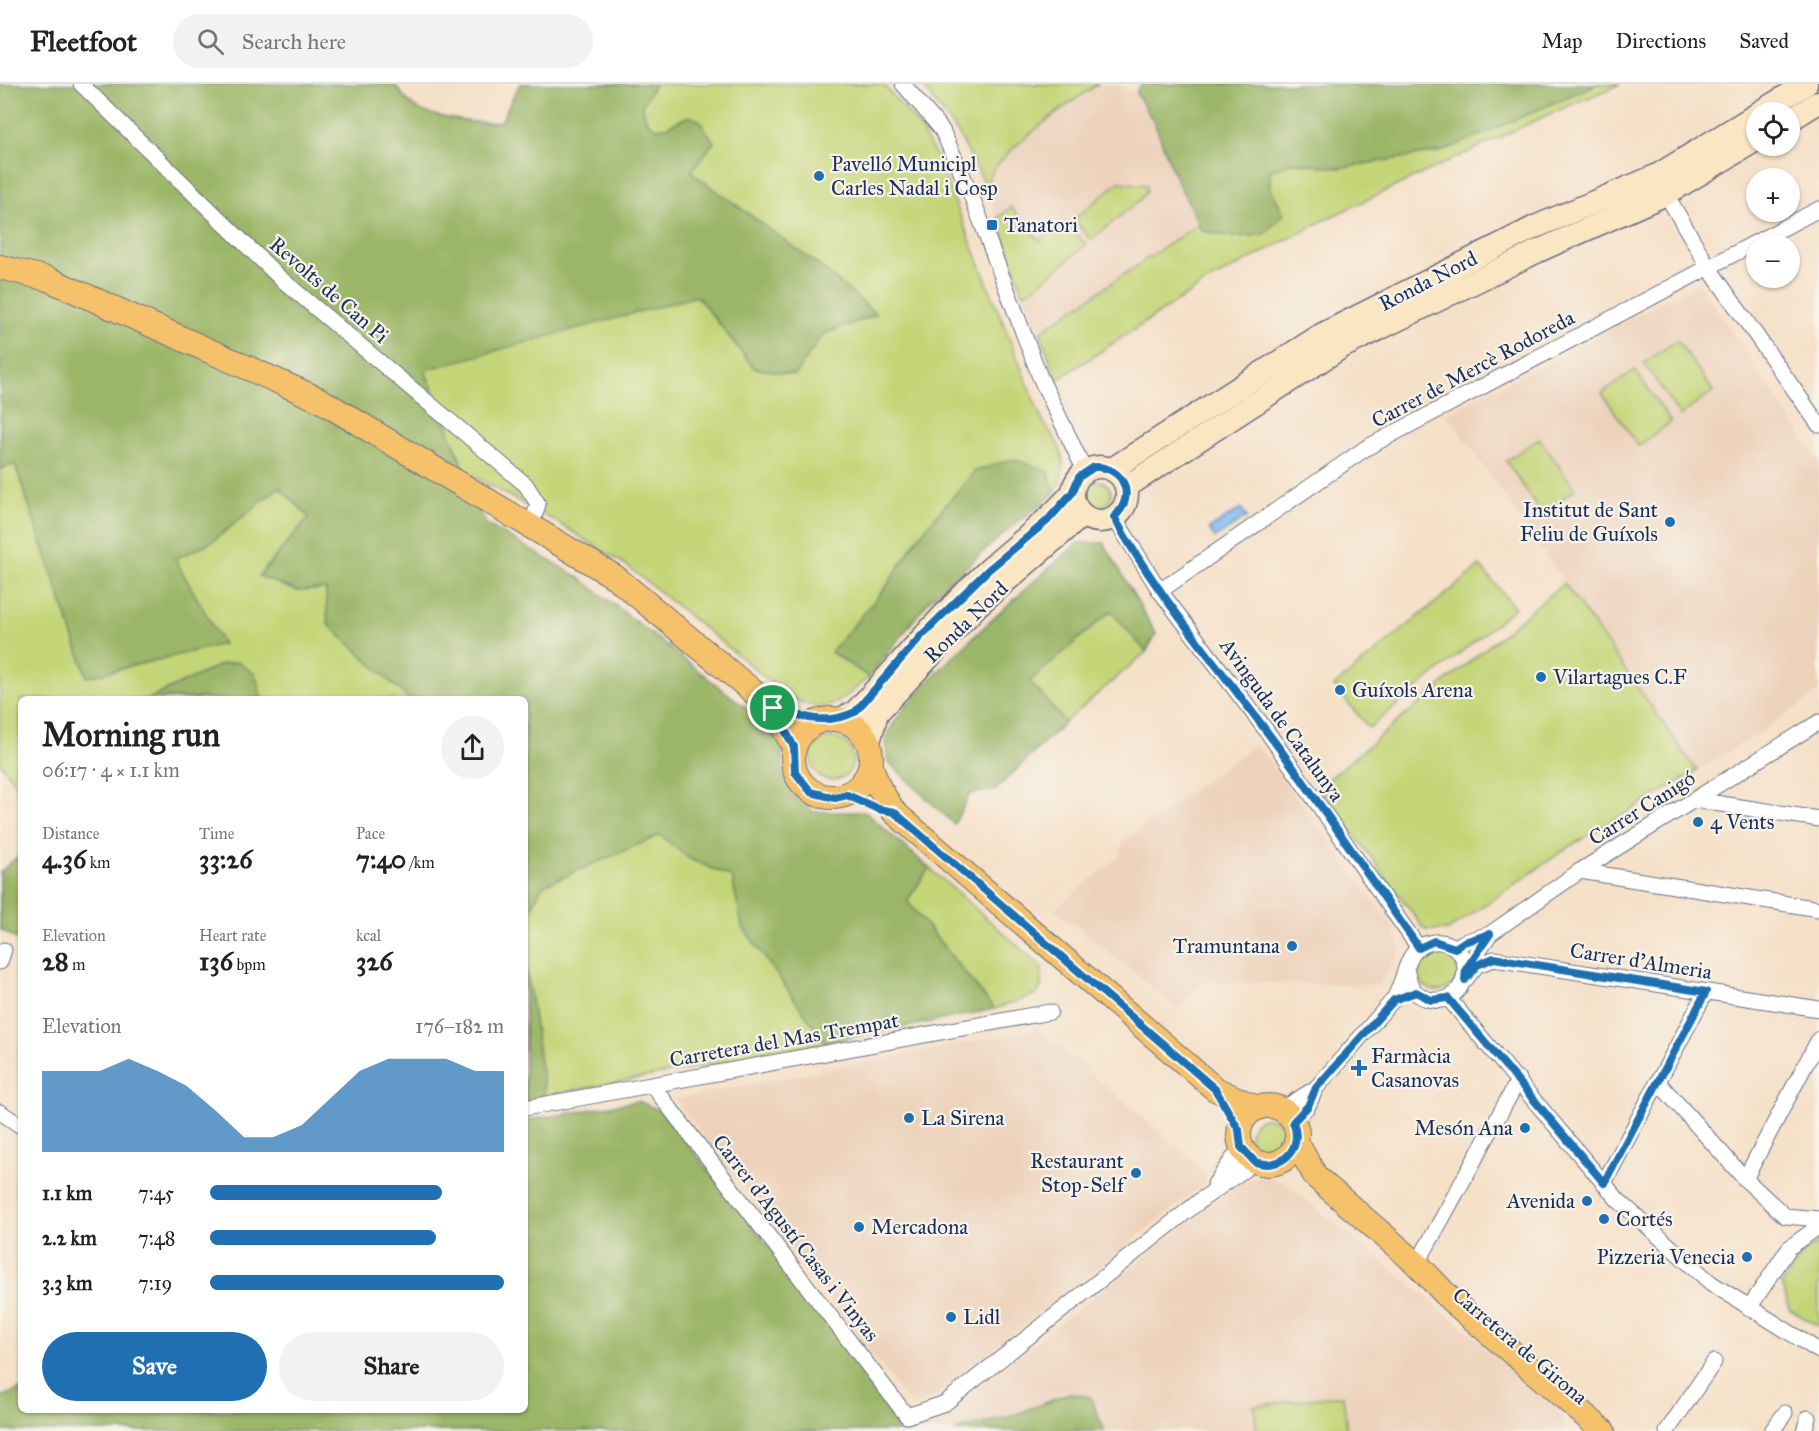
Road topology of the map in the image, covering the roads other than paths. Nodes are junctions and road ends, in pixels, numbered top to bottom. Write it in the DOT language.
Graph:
graph roads {
  1 [pos="81,84"];
  2 [pos="903,84"];
  3 [pos="1806,84"];
  4 [pos="1777,102"];
  5 [pos="1819,102"];
  6 [pos="1800,114"];
  7 [pos="1746,121"];
  8 [pos="1746,146"];
  9 [pos="1666,194"];
  10 [pos="1819,209"];
  11 [pos="0,267"];
  12 [pos="1709,268"];
  13 [pos="1819,425"];
  14 [pos="1112,470"];
  15 [pos="1085,471"];
  16 [pos="1126,487"];
  17 [pos="1072,493"];
  18 [pos="1083,515"];
  19 [pos="1114,517"];
  20 [pos="531,527"];
  21 [pos="1160,591"];
  22 [pos="773,708"];
  23 [pos="828,720"];
  24 [pos="1819,722"];
  25 [pos="868,742"];
  26 [pos="794,747"];
  27 [pos="871,767"];
  28 [pos="847,795"];
  29 [pos="1695,800"];
  30 [pos="894,812"];
  31 [pos="1819,819"];
  32 [pos="1580,871"];
  33 [pos="1819,909"];
  34 [pos="1490,934"];
  35 [pos="1419,948"];
  36 [pos="1455,948"];
  37 [pos="1407,972"];
  38 [pos="1466,975"];
  39 [pos="1416,992"];
  40 [pos="1706,992"];
  41 [pos="1448,998"];
  42 [pos="1394,1000"];
  43 [pos="1819,1009"];
  44 [pos="1050,1012"];
  45 [pos="1819,1039"];
  46 [pos="1519,1079"];
  47 [pos="1658,1082"];
  48 [pos="652,1085"];
  49 [pos="1215,1089"];
  50 [pos="528,1107"];
  51 [pos="1257,1108"];
  52 [pos="0,1112"];
  53 [pos="18,1124"];
  54 [pos="1290,1124"];
  55 [pos="1245,1146"];
  56 [pos="1281,1161"];
  57 [pos="1316,1176"];
  58 [pos="1745,1179"];
  59 [pos="1604,1183"];
  60 [pos="1819,1219"];
  61 [pos="1819,1226"];
  62 [pos="1417,1264"];
  63 [pos="1749,1308"];
  64 [pos="1819,1351"];
  65 [pos="1714,1362"];
  66 [pos="1785,1413"];
  67 [pos="1597,1429"];
  68 [pos="1622,1431"];
  69 [pos="1667,1431"];
  70 [pos="1772,1431"];
  1 -- 20 [label="street, Revolts de Can Pi"];
  2 -- 15 [label="street"];
  3 -- 4 [label="street, Ronda Nord"];
  5 -- 6 [label="street"];
  7 -- 14 [label="street, Ronda Nord"];
  8 -- 9 [label="street, Ronda Nord"];
  9 -- 12 [label="street"];
  9 -- 16 [label="street, Ronda Nord"];
  10 -- 12 [label="street, Carrer de Mercè Rodoreda"];
  11 -- 20 [label="main road"];
  12 -- 13 [label="street"];
  12 -- 21 [label="street, Carrer de Mercè Rodoreda"];
  14 -- 15 [label="street"];
  14 -- 16 [label="street"];
  15 -- 17 [label="street, Ronda Nord"];
  16 -- 19 [label="street"];
  17 -- 18 [label="street"];
  17 -- 23 [label="street, Ronda Nord"];
  18 -- 19 [label="street"];
  18 -- 25 [label="street, Ronda Nord"];
  19 -- 21 [label="street, Avinguda de Catalunya"];
  20 -- 22 [label="main road"];
  21 -- 35 [label="street, Avinguda de Catalunya"];
  22 -- 23 [label="main road"];
  22 -- 26 [label="main road"];
  23 -- 25 [label="main road"];
  23 -- 26 [label="main road"];
  24 -- 29 [label="street, Carrer Canigó"];
  25 -- 27 [label="main road"];
  26 -- 28 [label="main road"];
  27 -- 28 [label="main road"];
  27 -- 30 [label="main road"];
  28 -- 30 [label="main road"];
  29 -- 31 [label="street"];
  29 -- 32 [label="street, Carrer Canigó"];
  30 -- 49 [label="main road"];
  32 -- 33 [label="street"];
  32 -- 34 [label="street, Carrer Canigó"];
  34 -- 36 [label="street, Carrer Canigó"];
  34 -- 38 [label="street, Carrer Canigó"];
  35 -- 36 [label="street"];
  35 -- 37 [label="street"];
  36 -- 38 [label="street"];
  37 -- 39 [label="street"];
  37 -- 42 [label="street"];
  38 -- 40 [label="street, Carrer d'Almeria"];
  38 -- 41 [label="street, Carrer Canigó"];
  39 -- 41 [label="street"];
  39 -- 42 [label="street"];
  40 -- 43 [label="street, Carrer d'Almeria"];
  40 -- 47 [label="street"];
  41 -- 46 [label="street"];
  42 -- 54 [label="street"];
  44 -- 48 [label="street, Carretera del Mas Trempat"];
  45 -- 58 [label="street"];
  46 -- 59 [label="street"];
  46 -- 62 [label="street"];
  47 -- 58 [label="street"];
  47 -- 59 [label="street"];
  48 -- 50 [label="street, Carretera del Mas Trempat"];
  48 -- 55 [label="street, Carrer d'Agustí Casas i Vinyas"];
  49 -- 51 [label="main road"];
  49 -- 55 [label="main road"];
  51 -- 54 [label="main road"];
  51 -- 55 [label="main road"];
  52 -- 53 [label="street"];
  54 -- 56 [label="main road"];
  54 -- 57 [label="main road, Carretera de Girona"];
  55 -- 56 [label="main road"];
  56 -- 57 [label="main road, Carretera de Girona"];
  57 -- 62 [label="main road, Carretera de Girona"];
  58 -- 60 [label="street"];
  59 -- 63 [label="street"];
  61 -- 63 [label="street"];
  62 -- 67 [label="main road, Carretera de Girona"];
  62 -- 68 [label="main road, Carretera de Girona"];
  63 -- 64 [label="street"];
  65 -- 69 [label="street"];
  66 -- 70 [label="street"];
}
